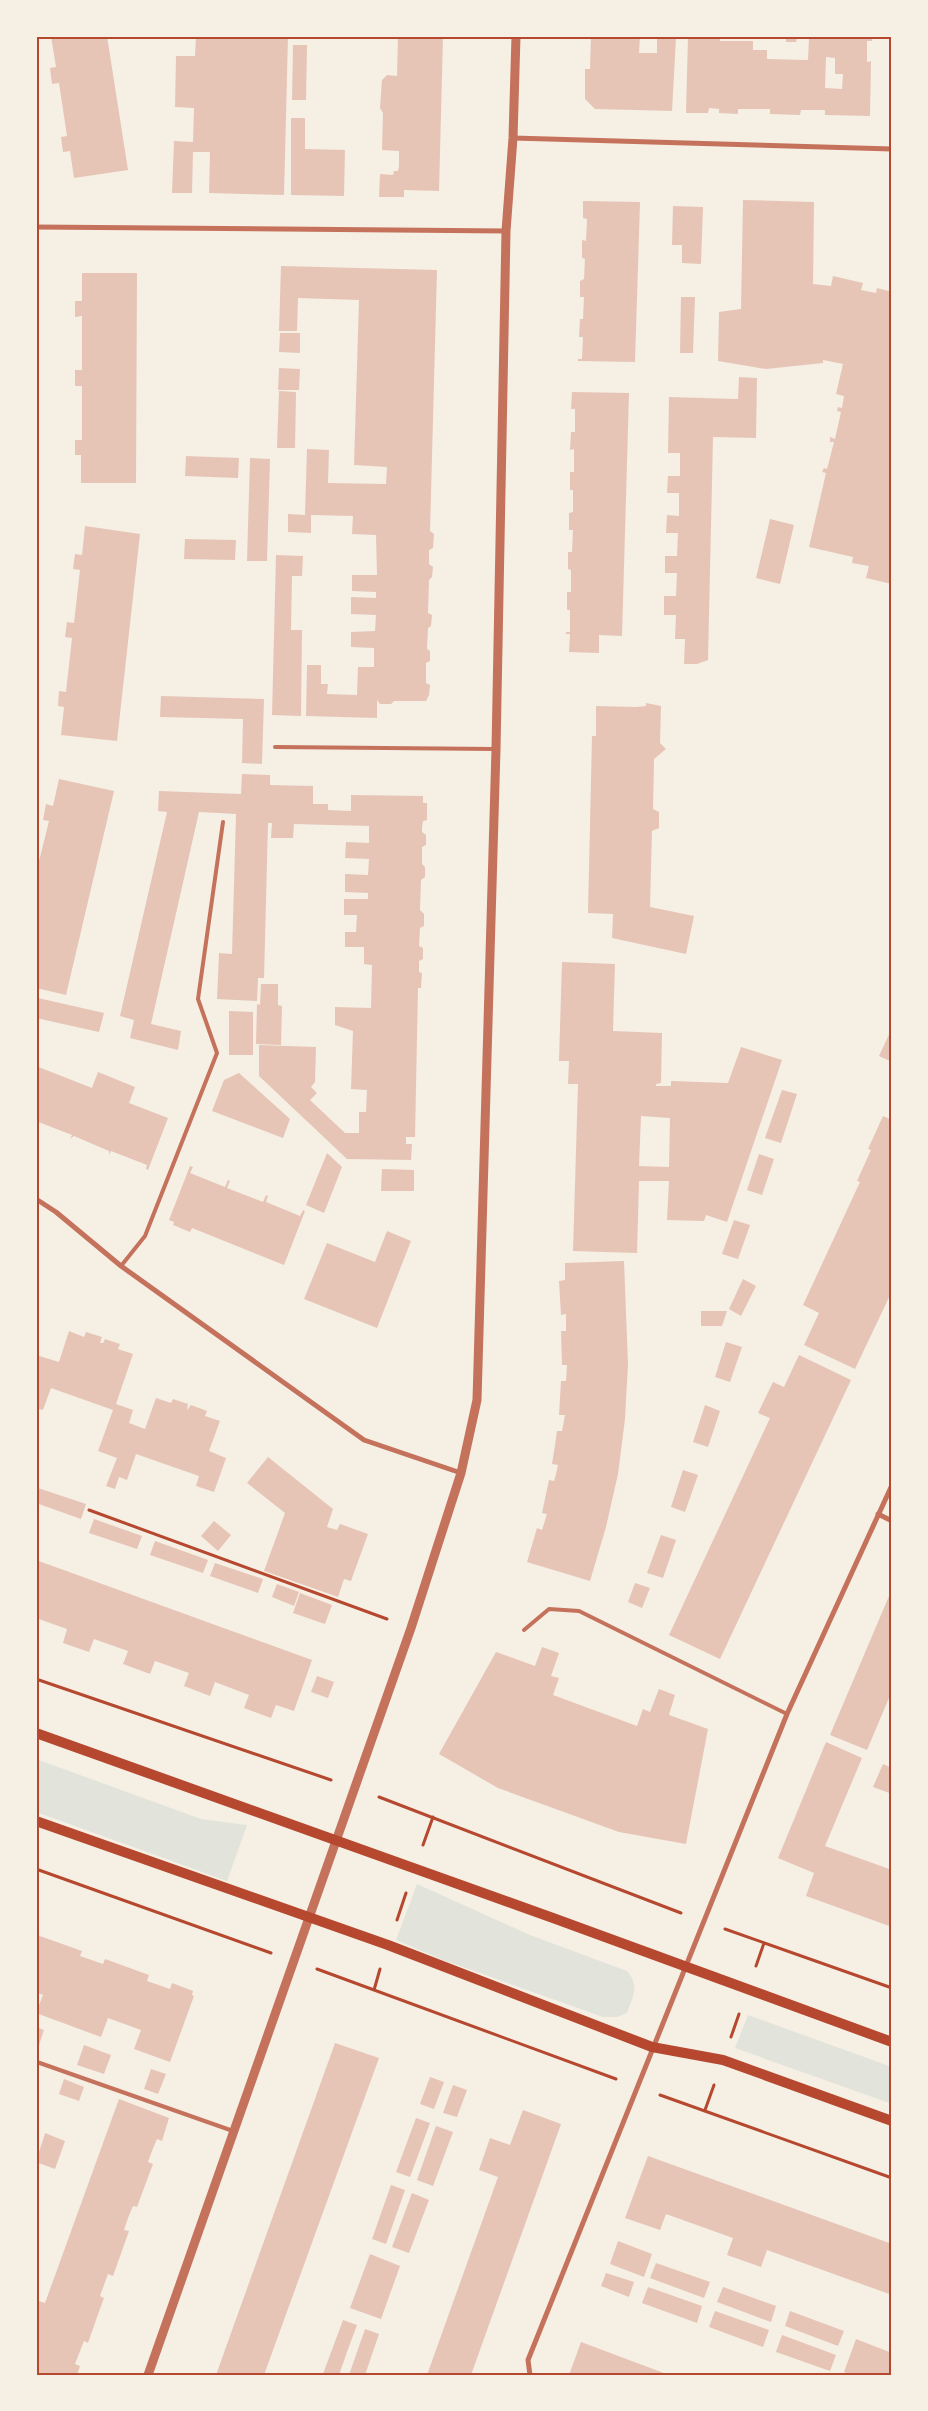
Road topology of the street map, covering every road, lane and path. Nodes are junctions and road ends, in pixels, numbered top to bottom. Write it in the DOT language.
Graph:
graph roads {
  1 [pos="516,36"];
  2 [pos="513,138"];
  3 [pos="892,149"];
  4 [pos="36,227"];
  5 [pos="506,231"];
  6 [pos="275,747"];
  7 [pos="496,749"];
  8 [pos="223,822"];
  9 [pos="36,1198"];
  10 [pos="121,1266"];
  11 [pos="461,1473"];
  12 [pos="892,1485"];
  13 [pos="89,1510"];
  14 [pos="878,1514"];
  15 [pos="892,1521"];
  16 [pos="411,1628"];
  17 [pos="524,1630"];
  18 [pos="36,1679"];
  19 [pos="787,1714"];
  20 [pos="36,1733"];
  21 [pos="355,1789"];
  22 [pos="433,1817"];
  23 [pos="36,1820"];
  24 [pos="337,1842"];
  25 [pos="36,1869"];
  26 [pos="415,1869"];
  27 [pos="310,1918"];
  28 [pos="702,1921"];
  29 [pos="764,1943"];
  30 [pos="388,1944"];
  31 [pos="294,1961"];
  32 [pos="684,1966"];
  33 [pos="892,1988"];
  34 [pos="748,1989"];
  35 [pos="374,1990"];
  36 [pos="892,2042"];
  37 [pos="652,2047"];
  38 [pos="723,2060"];
  39 [pos="36,2064"];
  40 [pos="636,2086"];
  41 [pos="705,2110"];
  42 [pos="892,2121"];
  43 [pos="234,2132"];
  44 [pos="892,2178"];
  45 [pos="148,2375"];
  46 [pos="530,2375"];
  1 -- 2 [label="street"];
  2 -- 3 [label="street"];
  2 -- 5 [label="street"];
  4 -- 5 [label="street"];
  5 -- 7 [label="street"];
  6 -- 7 [label="lane"];
  7 -- 11 [label="street"];
  8 -- 10 [label="lane"];
  9 -- 10 [label="street"];
  10 -- 11 [label="street"];
  11 -- 16 [label="street"];
  12 -- 14 [label="street"];
  13 -- 16 [label="path"];
  14 -- 15 [label="street"];
  14 -- 19 [label="street"];
  16 -- 21 [label="street"];
  17 -- 19 [label="lane"];
  18 -- 21 [label="path"];
  19 -- 28 [label="street"];
  20 -- 24 [label="main road"];
  21 -- 22 [label="path"];
  21 -- 24 [label="street"];
  22 -- 26 [label="path"];
  22 -- 28 [label="path"];
  23 -- 27 [label="main road"];
  24 -- 26 [label="main road"];
  24 -- 27 [label="street"];
  25 -- 31 [label="path"];
  26 -- 30 [label="path"];
  26 -- 32 [label="main road"];
  27 -- 30 [label="main road"];
  27 -- 31 [label="street"];
  28 -- 29 [label="path"];
  28 -- 32 [label="street"];
  29 -- 33 [label="path"];
  29 -- 34 [label="path"];
  30 -- 35 [label="path"];
  30 -- 37 [label="main road"];
  31 -- 35 [label="path"];
  31 -- 43 [label="street"];
  32 -- 34 [label="main road"];
  32 -- 37 [label="street"];
  34 -- 36 [label="main road"];
  34 -- 38 [label="path"];
  35 -- 40 [label="path"];
  37 -- 38 [label="main road"];
  37 -- 40 [label="street"];
  38 -- 41 [label="path"];
  38 -- 42 [label="main road"];
  39 -- 43 [label="lane"];
  40 -- 41 [label="path"];
  40 -- 46 [label="street"];
  41 -- 44 [label="path"];
  43 -- 45 [label="street"];
}
